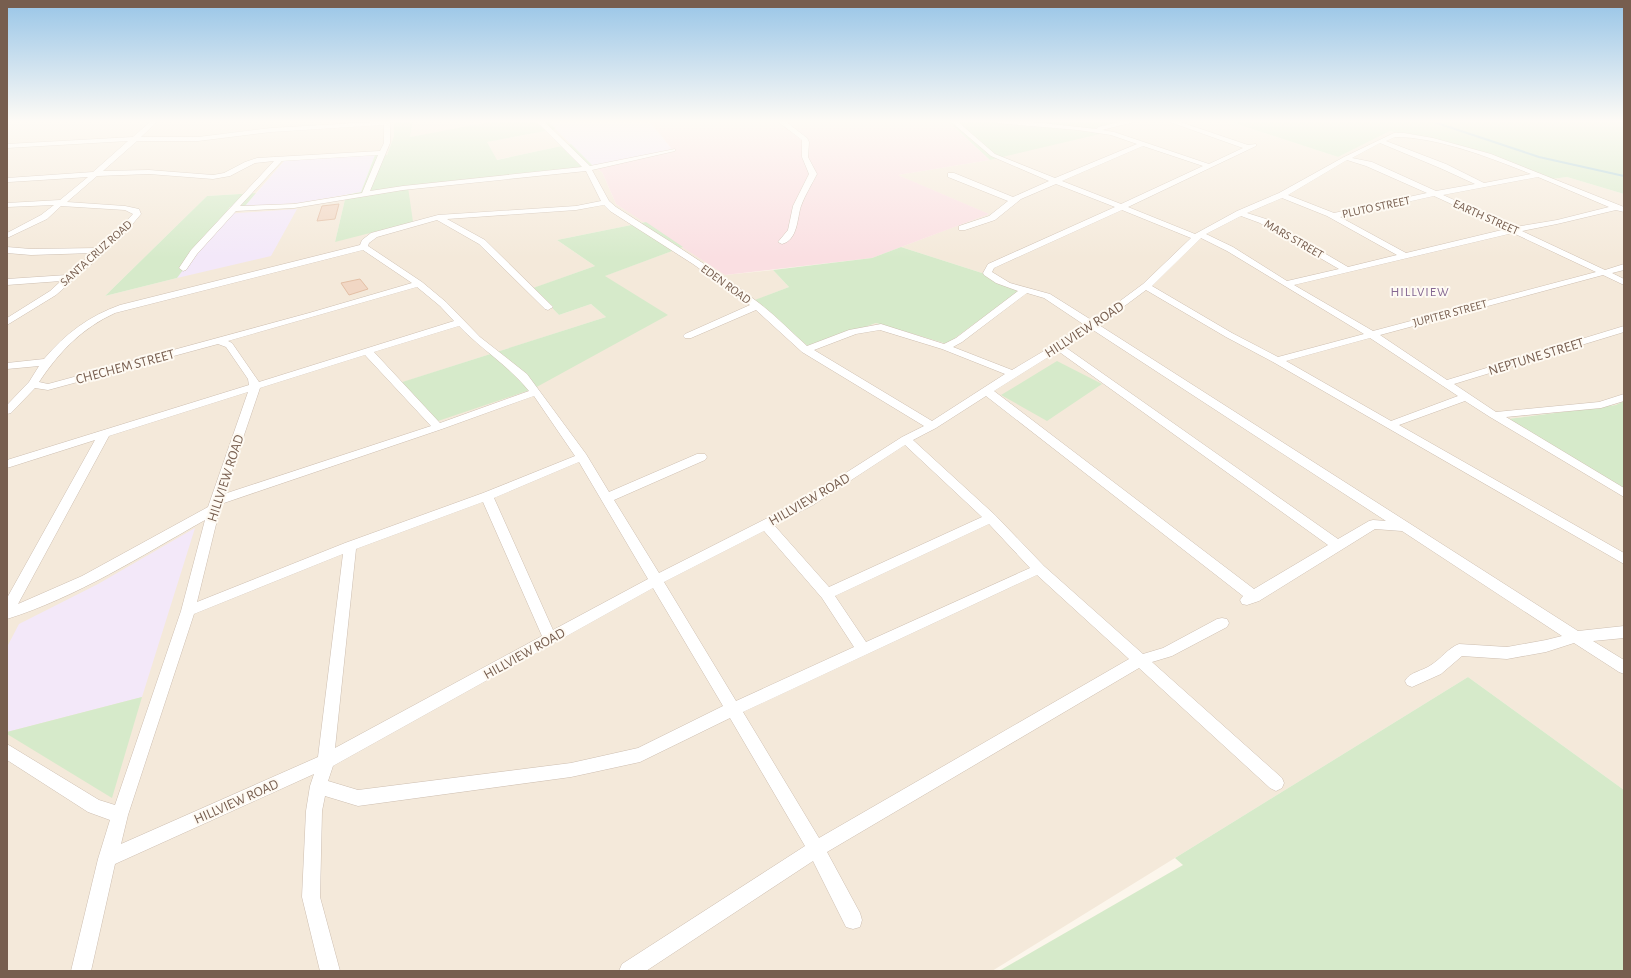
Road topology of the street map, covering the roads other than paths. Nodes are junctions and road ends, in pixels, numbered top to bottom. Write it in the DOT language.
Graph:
graph roads {
  1 [pos="104,167"];
  2 [pos="242,167"];
  3 [pos="273,167"];
  4 [pos="376,167"];
  5 [pos="586,167"];
  6 [pos="599,167"];
  7 [pos="810,167"];
  8 [pos="1020,167"];
  9 [pos="1088,167"];
  10 [pos="1208,167"];
  11 [pos="1332,167"];
  12 [pos="1375,167"];
  13 [pos="1443,167"];
  14 [pos="1516,167"];
  15 [pos="588,169"];
  16 [pos="96,174"];
  17 [pos="951,175"];
  18 [pos="1537,175"];
  19 [pos="9,180"];
  20 [pos="1054,181"];
  21 [pos="1483,185"];
  22 [pos="365,194"];
  23 [pos="1434,194"];
  24 [pos="1282,195"];
  25 [pos="1013,200"];
  26 [pos="606,202"];
  27 [pos="61,203"];
  28 [pos="7,205"];
  29 [pos="1122,207"];
  30 [pos="1621,208"];
  31 [pos="234,209"];
  32 [pos="1240,213"];
  33 [pos="1332,216"];
  34 [pos="438,217"];
  35 [pos="962,228"];
  36 [pos="1514,230"];
  37 [pos="1198,235"];
  38 [pos="7,236"];
  39 [pos="782,242"];
  40 [pos="364,247"];
  41 [pos="7,250"];
  42 [pos="102,250"];
  43 [pos="1405,256"];
  44 [pos="183,268"];
  45 [pos="1624,268"];
  46 [pos="1345,269"];
  47 [pos="1604,273"];
  48 [pos="69,278"];
  49 [pos="7,282"];
  50 [pos="1624,282"];
  51 [pos="419,284"];
  52 [pos="1286,284"];
  53 [pos="1146,286"];
  54 [pos="1025,290"];
  55 [pos="757,306"];
  56 [pos="548,307"];
  57 [pos="9,319"];
  58 [pos="460,322"];
  59 [pos="1094,326"];
  60 [pos="1624,329"];
  61 [pos="1371,334"];
  62 [pos="688,336"];
  63 [pos="217,340"];
  64 [pos="945,347"];
  65 [pos="1058,347"];
  66 [pos="806,350"];
  67 [pos="368,352"];
  68 [pos="1277,360"];
  69 [pos="47,362"];
  70 [pos="7,366"];
  71 [pos="1012,374"];
  72 [pos="1447,383"];
  73 [pos="33,384"];
  74 [pos="255,387"];
  75 [pos="987,391"];
  76 [pos="536,392"];
  77 [pos="1466,397"];
  78 [pos="1624,397"];
  79 [pos="7,411"];
  80 [pos="1494,415"];
  81 [pos="1390,425"];
  82 [pos="932,426"];
  83 [pos="438,427"];
  84 [pos="105,433"];
  85 [pos="906,439"];
  86 [pos="582,457"];
  87 [pos="701,457"];
  88 [pos="7,464"];
  89 [pos="1624,493"];
  90 [pos="487,496"];
  91 [pos="607,498"];
  92 [pos="214,505"];
  93 [pos="991,518"];
  94 [pos="766,525"];
  95 [pos="1407,527"];
  96 [pos="350,546"];
  97 [pos="1339,546"];
  98 [pos="1624,559"];
  99 [pos="1039,569"];
  100 [pos="655,581"];
  101 [pos="826,594"];
  102 [pos="188,611"];
  103 [pos="7,612"];
  104 [pos="1222,623"];
  105 [pos="1624,632"];
  106 [pos="1577,637"];
  107 [pos="550,639"];
  108 [pos="863,650"];
  109 [pos="1141,660"];
  110 [pos="1624,668"];
  111 [pos="1412,681"];
  112 [pos="733,709"];
  113 [pos="7,751"];
  114 [pos="326,761"];
  115 [pos="1276,783"];
  116 [pos="318,786"];
  117 [pos="120,815"];
  118 [pos="816,849"];
  119 [pos="108,859"];
  120 [pos="852,920"];
  121 [pos="81,971"];
  122 [pos="330,971"];
  123 [pos="629,971"];
  1 -- 16 [label="street"];
  2 -- 16 [label="street"];
  3 -- 31 [label="street"];
  4 -- 22 [label="street"];
  5 -- 15 [label="street, EDEN ROAD"];
  6 -- 15 [label="street"];
  7 -- 39 [label="street"];
  8 -- 20 [label="street"];
  9 -- 20 [label="street"];
  10 -- 29 [label="street"];
  11 -- 24 [label="street, HILLVIEW ROAD"];
  12 -- 23 [label="street, EARTH STREET"];
  13 -- 21 [label="street"];
  14 -- 18 [label="street, HILLVIEW ROAD"];
  15 -- 22 [label="street"];
  15 -- 26 [label="street, EDEN ROAD"];
  16 -- 19 [label="street"];
  16 -- 27 [label="street"];
  17 -- 25 [label="street"];
  18 -- 21 [label="street, PLUTO STREET"];
  18 -- 30 [label="street"];
  20 -- 25 [label="street"];
  20 -- 29 [label="street"];
  21 -- 23 [label="street, PLUTO STREET"];
  22 -- 31 [label="street"];
  23 -- 33 [label="street, PLUTO STREET"];
  23 -- 36 [label="street, EARTH STREET"];
  24 -- 32 [label="street, HILLVIEW ROAD"];
  24 -- 33 [label="street"];
  25 -- 35 [label="street"];
  26 -- 34 [label="street"];
  26 -- 55 [label="street, EDEN ROAD"];
  27 -- 28 [label="street, SANTA CRUZ ROAD"];
  27 -- 38 [label="street"];
  27 -- 42 [label="street, SANTA CRUZ ROAD"];
  29 -- 37 [label="street"];
  29 -- 54 [label="street"];
  30 -- 36 [label="street"];
  31 -- 44 [label="street"];
  32 -- 37 [label="street, HILLVIEW ROAD"];
  32 -- 46 [label="street, MARS STREET"];
  33 -- 43 [label="street"];
  34 -- 40 [label="street"];
  34 -- 56 [label="street"];
  36 -- 43 [label="street"];
  36 -- 47 [label="street, EARTH STREET"];
  37 -- 52 [label="street"];
  37 -- 53 [label="street, HILLVIEW ROAD"];
  40 -- 51 [label="street"];
  40 -- 69 [label="street"];
  41 -- 42 [label="street"];
  42 -- 48 [label="street, SANTA CRUZ ROAD"];
  43 -- 46 [label="street"];
  45 -- 47 [label="street, JUPITER STREET"];
  46 -- 52 [label="street"];
  47 -- 50 [label="street, EARTH STREET"];
  47 -- 61 [label="street, JUPITER STREET"];
  48 -- 49 [label="street"];
  48 -- 57 [label="street, SANTA CRUZ ROAD"];
  51 -- 58 [label="street"];
  51 -- 63 [label="street, CHECHEM STREET"];
  52 -- 61 [label="street"];
  53 -- 59 [label="street, HILLVIEW ROAD"];
  53 -- 68 [label="street"];
  54 -- 59 [label="street"];
  54 -- 64 [label="street"];
  55 -- 62 [label="street"];
  55 -- 66 [label="street, EDEN ROAD"];
  58 -- 67 [label="street"];
  58 -- 76 [label="street"];
  59 -- 65 [label="street, HILLVIEW ROAD"];
  59 -- 95 [label="street"];
  60 -- 72 [label="street, NEPTUNE STREET"];
  61 -- 68 [label="street, JUPITER STREET"];
  61 -- 72 [label="street"];
  63 -- 73 [label="street, CHECHEM STREET"];
  63 -- 74 [label="street"];
  64 -- 66 [label="street"];
  64 -- 71 [label="street"];
  65 -- 71 [label="street, HILLVIEW ROAD"];
  65 -- 97 [label="street"];
  66 -- 82 [label="street, EDEN ROAD"];
  67 -- 74 [label="street"];
  67 -- 83 [label="street"];
  68 -- 81 [label="street"];
  69 -- 70 [label="street"];
  69 -- 73 [label="street"];
  71 -- 75 [label="street, HILLVIEW ROAD"];
  72 -- 77 [label="street"];
  73 -- 79 [label="street"];
  74 -- 84 [label="street"];
  74 -- 92 [label="street, HILLVIEW ROAD"];
  75 -- 82 [label="street, HILLVIEW ROAD"];
  75 -- 97 [label="street"];
  76 -- 83 [label="street"];
  76 -- 86 [label="street"];
  77 -- 80 [label="street"];
  77 -- 81 [label="street"];
  78 -- 80 [label="street"];
  80 -- 89 [label="street"];
  81 -- 98 [label="street"];
  82 -- 85 [label="street, HILLVIEW ROAD"];
  83 -- 92 [label="street"];
  84 -- 88 [label="street"];
  84 -- 103 [label="street"];
  85 -- 93 [label="street"];
  85 -- 94 [label="street, HILLVIEW ROAD"];
  86 -- 90 [label="street"];
  86 -- 91 [label="street"];
  87 -- 91 [label="street"];
  90 -- 96 [label="street"];
  90 -- 107 [label="street"];
  91 -- 100 [label="street"];
  92 -- 102 [label="street, HILLVIEW ROAD"];
  92 -- 103 [label="street"];
  93 -- 99 [label="street"];
  93 -- 101 [label="street"];
  94 -- 100 [label="street, HILLVIEW ROAD"];
  94 -- 101 [label="street"];
  95 -- 97 [label="street"];
  95 -- 106 [label="street"];
  96 -- 102 [label="street"];
  96 -- 114 [label="street"];
  99 -- 108 [label="street"];
  99 -- 109 [label="street"];
  100 -- 107 [label="street, HILLVIEW ROAD"];
  100 -- 112 [label="street"];
  101 -- 108 [label="street"];
  102 -- 117 [label="street, HILLVIEW ROAD"];
  104 -- 109 [label="street"];
  105 -- 106 [label="street"];
  106 -- 110 [label="street"];
  106 -- 111 [label="street"];
  107 -- 114 [label="street, HILLVIEW ROAD"];
  108 -- 112 [label="street"];
  109 -- 115 [label="street"];
  109 -- 118 [label="street"];
  112 -- 116 [label="street"];
  112 -- 118 [label="street"];
  113 -- 117 [label="street"];
  114 -- 116 [label="street"];
  114 -- 119 [label="street, HILLVIEW ROAD"];
  116 -- 122 [label="street"];
  117 -- 119 [label="street, HILLVIEW ROAD"];
  118 -- 120 [label="street"];
  118 -- 123 [label="street"];
  119 -- 121 [label="street"];
}
